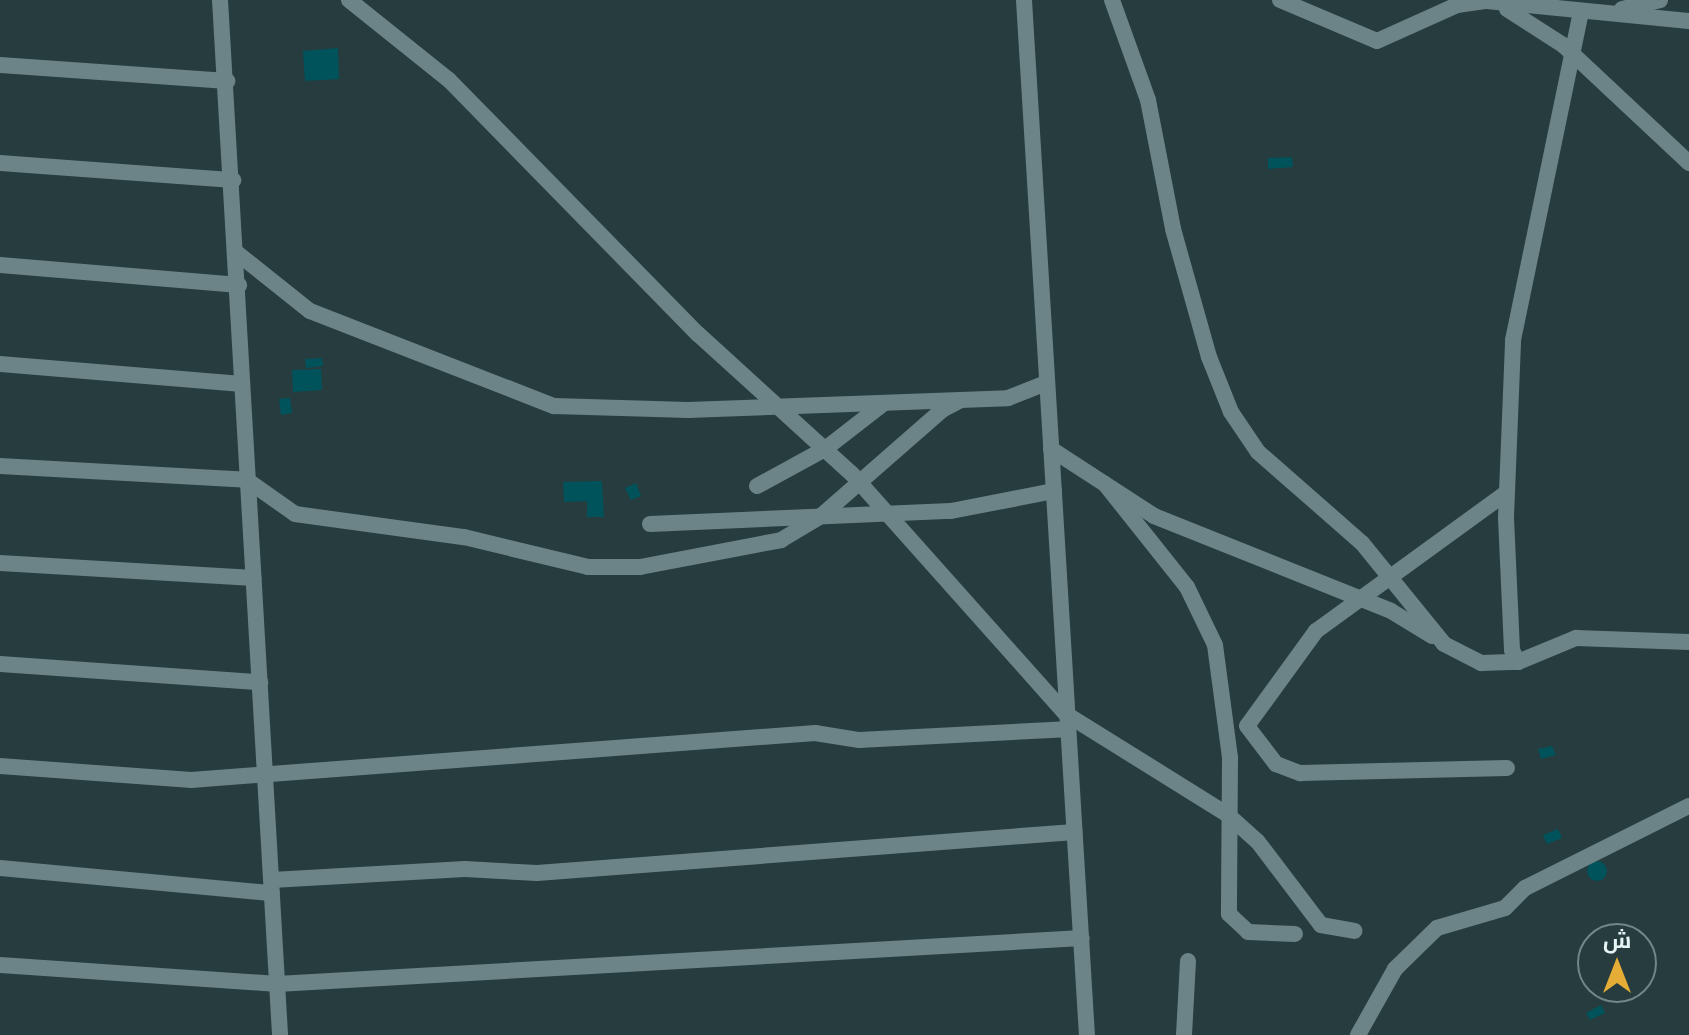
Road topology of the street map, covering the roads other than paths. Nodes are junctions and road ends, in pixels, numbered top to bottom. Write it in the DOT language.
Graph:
graph roads {
  1 [pos="220,0"];
  2 [pos="349,0"];
  3 [pos="1024,0"];
  4 [pos="1112,0"];
  5 [pos="1280,0"];
  6 [pos="1660,0"];
  7 [pos="1487,1"];
  8 [pos="1581,13"];
  9 [pos="1604,14"];
  10 [pos="1689,21"];
  11 [pos="1571,53"];
  12 [pos="0,65"];
  13 [pos="227,81"];
  14 [pos="0,163"];
  15 [pos="1689,163"];
  16 [pos="233,180"];
  17 [pos="237,253"];
  18 [pos="0,265"];
  19 [pos="239,285"];
  20 [pos="0,364"];
  21 [pos="1046,383"];
  22 [pos="242,384"];
  23 [pos="961,400"];
  24 [pos="883,404"];
  25 [pos="778,407"];
  26 [pos="825,449"];
  27 [pos="1051,449"];
  28 [pos="0,466"];
  29 [pos="247,480"];
  30 [pos="861,483"];
  31 [pos="1105,484"];
  32 [pos="757,486"];
  33 [pos="1054,491"];
  34 [pos="1506,493"];
  35 [pos="888,513"];
  36 [pos="821,516"];
  37 [pos="650,524"];
  38 [pos="0,563"];
  39 [pos="1386,575"];
  40 [pos="254,578"];
  41 [pos="1357,599"];
  42 [pos="1689,642"];
  43 [pos="1444,644"];
  44 [pos="1518,662"];
  45 [pos="0,664"];
  46 [pos="260,682"];
  47 [pos="1066,721"];
  48 [pos="0,766"];
  49 [pos="1507,768"];
  50 [pos="265,770"];
  51 [pos="1689,806"];
  52 [pos="1228,815"];
  53 [pos="1074,832"];
  54 [pos="0,868"];
  55 [pos="272,887"];
  56 [pos="1354,931"];
  57 [pos="1295,934"];
  58 [pos="1082,938"];
  59 [pos="1188,961"];
  60 [pos="0,965"];
  61 [pos="277,984"];
  62 [pos="280,1035"];
  63 [pos="1087,1035"];
  64 [pos="1184,1035"];
  65 [pos="1361,1035"];
  1 -- 13 [label="street"];
  2 -- 25 [label="street"];
  3 -- 21 [label="street"];
  4 -- 39 [label="street"];
  5 -- 7 [label="street"];
  6 -- 9 [label="street"];
  7 -- 8 [label="street"];
  7 -- 11 [label="street"];
  8 -- 9 [label="street"];
  8 -- 11 [label="street"];
  9 -- 10 [label="street"];
  11 -- 15 [label="street"];
  11 -- 34 [label="street"];
  12 -- 13 [label="street"];
  13 -- 16 [label="street"];
  14 -- 16 [label="street"];
  16 -- 17 [label="street"];
  17 -- 19 [label="street"];
  17 -- 25 [label="street"];
  18 -- 19 [label="street"];
  19 -- 22 [label="street"];
  20 -- 22 [label="street"];
  21 -- 23 [label="street"];
  21 -- 27 [label="street"];
  22 -- 29 [label="street"];
  23 -- 24 [label="street"];
  23 -- 30 [label="street"];
  24 -- 25 [label="street"];
  24 -- 26 [label="street"];
  25 -- 26 [label="street"];
  26 -- 30 [label="street"];
  26 -- 32 [label="street"];
  27 -- 31 [label="street"];
  27 -- 33 [label="street"];
  28 -- 29 [label="street"];
  29 -- 36 [label="street"];
  29 -- 40 [label="street"];
  30 -- 35 [label="street"];
  30 -- 36 [label="street"];
  31 -- 41 [label="street"];
  31 -- 52 [label="street"];
  33 -- 35 [label="street"];
  33 -- 47 [label="street"];
  34 -- 39 [label="street"];
  34 -- 44 [label="street"];
  35 -- 36 [label="street"];
  35 -- 47 [label="street"];
  36 -- 37 [label="street"];
  38 -- 40 [label="street"];
  39 -- 41 [label="street"];
  39 -- 43 [label="street"];
  40 -- 46 [label="street"];
  41 -- 43 [label="street"];
  41 -- 49 [label="street"];
  42 -- 44 [label="street"];
  43 -- 44 [label="street"];
  45 -- 46 [label="street"];
  46 -- 50 [label="street"];
  47 -- 50 [label="street"];
  47 -- 52 [label="street"];
  47 -- 53 [label="street"];
  48 -- 50 [label="street"];
  50 -- 55 [label="street"];
  51 -- 65 [label="street"];
  52 -- 56 [label="street"];
  52 -- 57 [label="street"];
  53 -- 55 [label="street"];
  53 -- 58 [label="street"];
  54 -- 55 [label="street"];
  55 -- 61 [label="street"];
  58 -- 61 [label="street"];
  58 -- 63 [label="street"];
  59 -- 64 [label="street"];
  60 -- 61 [label="street"];
  61 -- 62 [label="street"];
}
